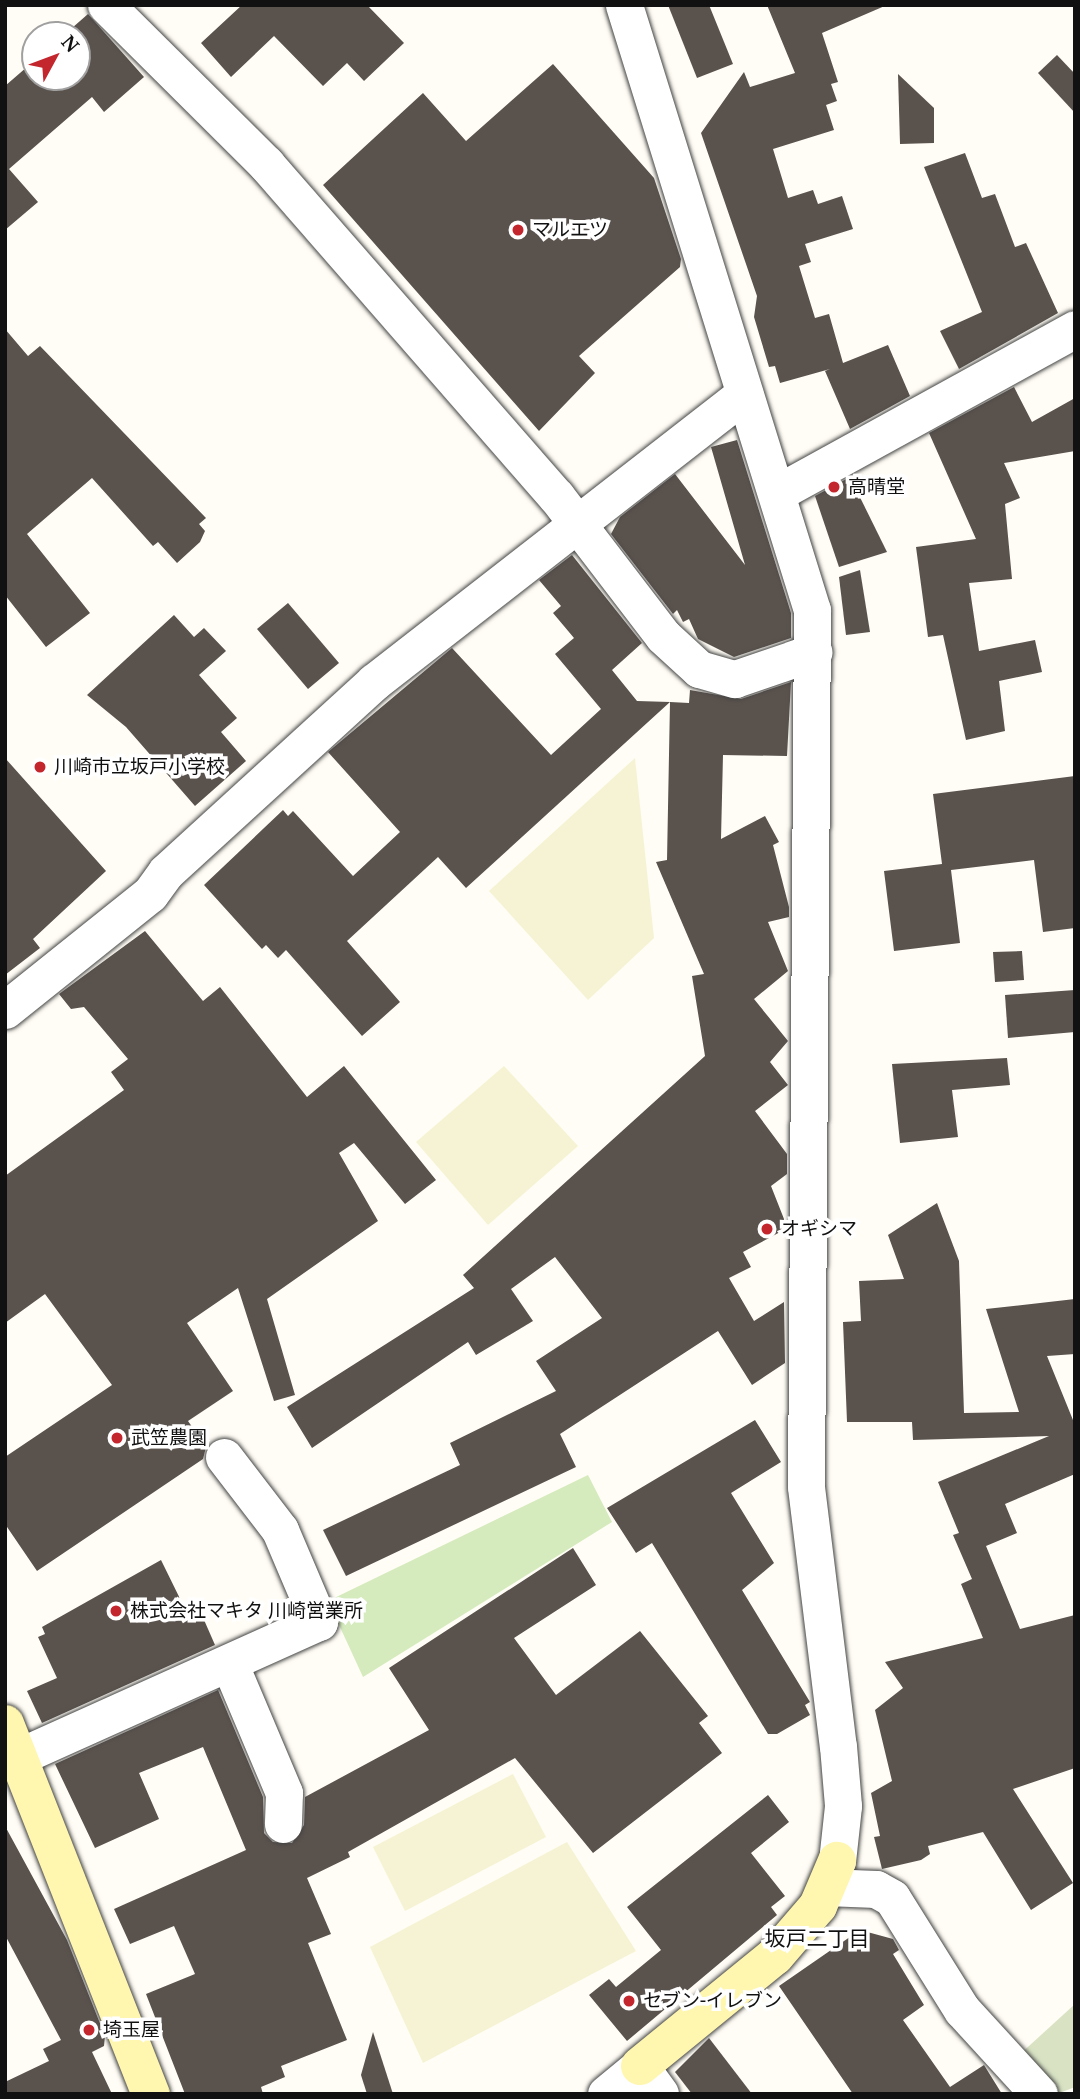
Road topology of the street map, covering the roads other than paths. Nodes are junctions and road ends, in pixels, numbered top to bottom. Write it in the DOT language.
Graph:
graph roads {
  1 [pos="106,5"];
  2 [pos="624,5"];
  3 [pos="1075,329"];
  4 [pos="744,394"];
  5 [pos="777,493"];
  6 [pos="573,522"];
  7 [pos="814,652"];
  8 [pos="5,1010"];
  9 [pos="224,1457"];
  10 [pos="230,1665"];
  11 [pos="10,1744"];
  12 [pos="283,1824"];
  13 [pos="832,1874"];
  14 [pos="650,2080"];
  15 [pos="152,2094"];
  16 [pos="606,2094"];
  17 [pos="1039,2094"];
  1 -- 6 [label="street"];
  2 -- 4 [label="street"];
  3 -- 5 [label="street"];
  4 -- 5 [label="street"];
  4 -- 6 [label="street"];
  5 -- 7 [label="street"];
  6 -- 7 [label="street"];
  6 -- 8 [label="street"];
  7 -- 13 [label="street"];
  9 -- 10 [label="street"];
  10 -- 11 [label="street"];
  10 -- 12 [label="street"];
  11 -- 15 [label="street"];
  13 -- 14 [label="street"];
  13 -- 17 [label="street"];
  14 -- 16 [label="street"];
}
